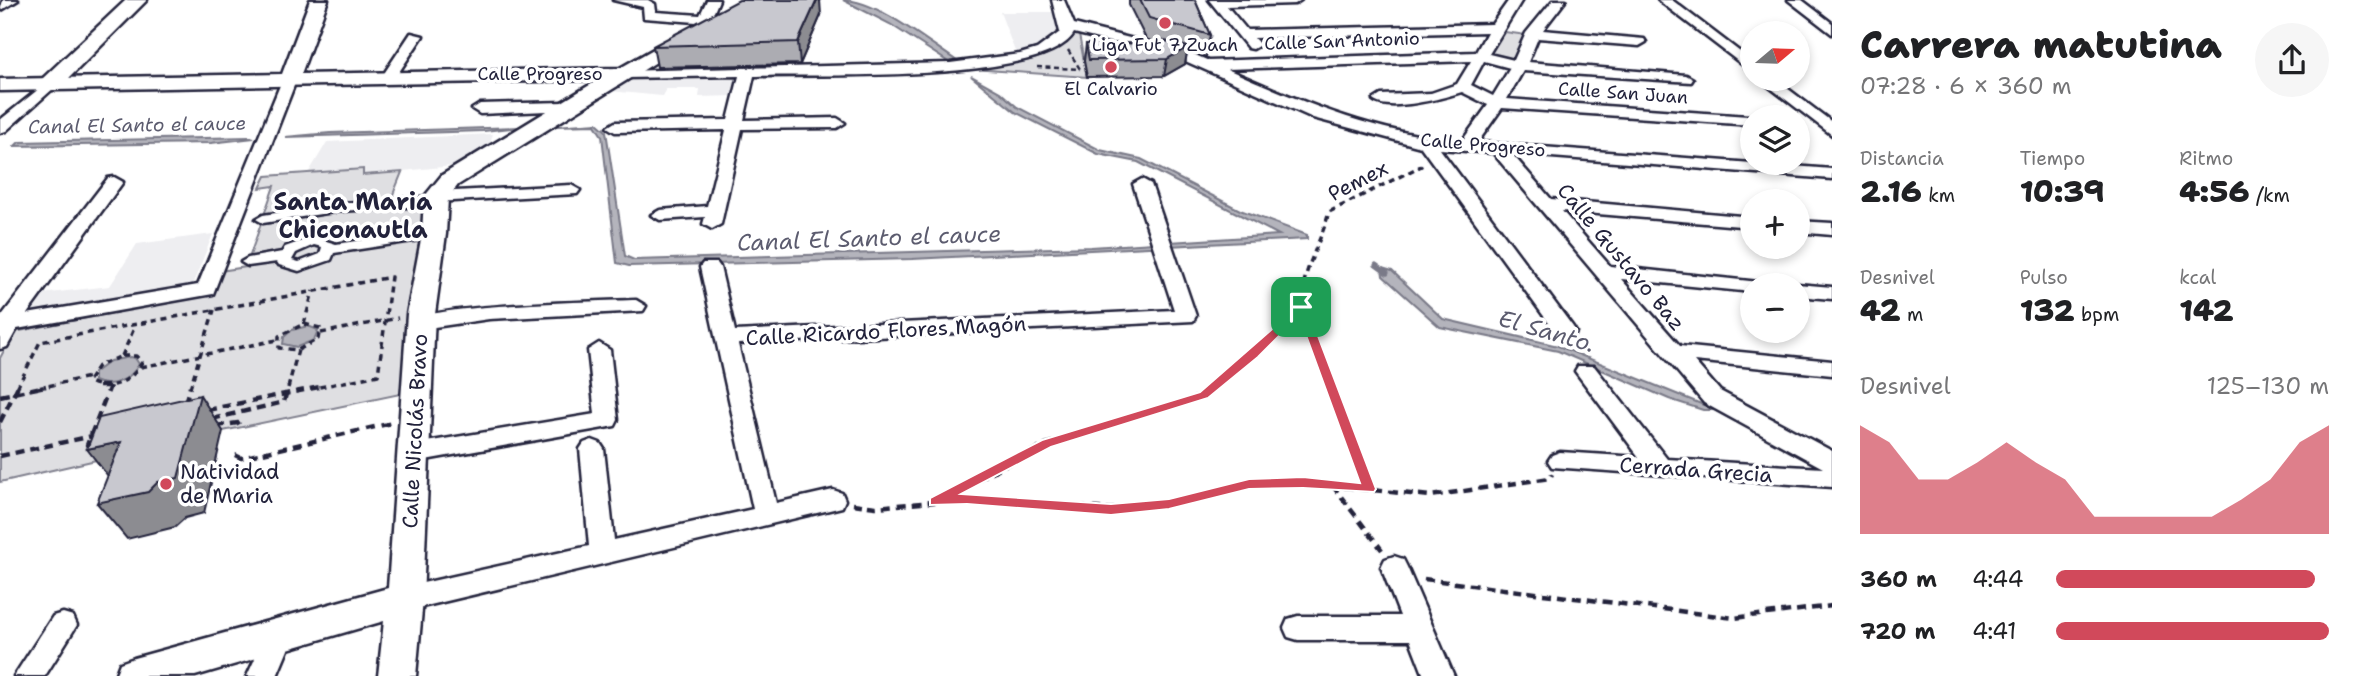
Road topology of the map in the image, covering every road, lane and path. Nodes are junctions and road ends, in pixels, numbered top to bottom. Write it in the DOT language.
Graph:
graph roads {
  1 [pos="12,0"];
  2 [pos="137,0"];
  3 [pos="319,0"];
  4 [pos="619,0"];
  5 [pos="713,0"];
  6 [pos="1058,0"];
  7 [pos="1295,0"];
  8 [pos="1516,0"];
  9 [pos="1560,0"];
  10 [pos="1664,0"];
  11 [pos="1794,0"];
  12 [pos="1216,1"];
  13 [pos="0,7"];
  14 [pos="726,18"];
  15 [pos="702,25"];
  16 [pos="1496,28"];
  17 [pos="1832,30"];
  18 [pos="1533,33"];
  19 [pos="1064,34"];
  20 [pos="1244,34"];
  21 [pos="416,36"];
  22 [pos="1639,42"];
  23 [pos="1480,56"];
  24 [pos="1740,59"];
  25 [pos="1342,60"];
  26 [pos="1268,63"];
  27 [pos="1205,65"];
  28 [pos="1518,66"];
  29 [pos="1080,69"];
  30 [pos="747,73"];
  31 [pos="625,74"];
  32 [pos="390,75"];
  33 [pos="1356,76"];
  34 [pos="290,78"];
  35 [pos="1686,79"];
  36 [pos="50,84"];
  37 [pos="0,85"];
  38 [pos="1463,87"];
  39 [pos="1782,91"];
  40 [pos="1381,100"];
  41 [pos="1495,103"];
  42 [pos="566,107"];
  43 [pos="480,109"];
  44 [pos="1740,120"];
  45 [pos="837,123"];
  46 [pos="735,124"];
  47 [pos="615,127"];
  48 [pos="0,128"];
  49 [pos="1832,130"];
  50 [pos="1468,144"];
  51 [pos="1496,146"];
  52 [pos="1433,150"];
  53 [pos="1832,174"];
  54 [pos="114,182"];
  55 [pos="1142,184"];
  56 [pos="571,190"];
  57 [pos="437,196"];
  58 [pos="1546,204"];
  59 [pos="660,215"];
  60 [pos="263,219"];
  61 [pos="1740,221"];
  62 [pos="1810,227"];
  63 [pos="1832,229"];
  64 [pos="434,234"];
  65 [pos="332,249"];
  66 [pos="285,256"];
  67 [pos="248,262"];
  68 [pos="710,267"];
  69 [pos="1603,271"];
  70 [pos="1740,285"];
  71 [pos="313,291"];
  72 [pos="1810,291"];
  73 [pos="1832,293"];
  74 [pos="212,295"];
  75 [pos="636,306"];
  76 [pos="1301,307"];
  77 [pos="214,310"];
  78 [pos="421,318"];
  79 [pos="385,321"];
  80 [pos="5,324"];
  81 [pos="304,324"];
  82 [pos="135,325"];
  83 [pos="1566,332"];
  84 [pos="321,333"];
  85 [pos="727,338"];
  86 [pos="277,340"];
  87 [pos="0,342"];
  88 [pos="298,350"];
  89 [pos="599,350"];
  90 [pos="1671,352"];
  91 [pos="122,356"];
  92 [pos="200,356"];
  93 [pos="141,367"];
  94 [pos="1832,369"];
  95 [pos="1586,371"];
  96 [pos="89,377"];
  97 [pos="110,386"];
  98 [pos="14,393"];
  99 [pos="287,394"];
  100 [pos="0,396"];
  101 [pos="194,413"];
  102 [pos="181,416"];
  103 [pos="414,418"];
  104 [pos="200,421"];
  105 [pos="0,422"];
  106 [pos="211,427"];
  107 [pos="241,428"];
  108 [pos="103,433"];
  109 [pos="90,436"];
  110 [pos="95,446"];
  111 [pos="592,449"];
  112 [pos="414,453"];
  113 [pos="235,455"];
  114 [pos="0,456"];
  115 [pos="1560,461"];
  116 [pos="1832,462"];
  117 [pos="1661,468"];
  118 [pos="1832,478"];
  119 [pos="1332,485"];
  120 [pos="1369,489"];
  121 [pos="833,500"];
  122 [pos="935,502"];
  123 [pos="767,517"];
  124 [pos="603,554"];
  125 [pos="1394,566"];
  126 [pos="405,599"];
  127 [pos="1832,606"];
  128 [pos="63,625"];
  129 [pos="1298,628"];
  130 [pos="1419,628"];
  131 [pos="281,633"];
  132 [pos="29,676"];
  133 [pos="134,676"];
  134 [pos="262,676"];
  135 [pos="397,676"];
  136 [pos="1438,676"];
  1 -- 13 [label="street"];
  2 -- 36 [label="main road"];
  3 -- 34 [label="street"];
  4 -- 15 [label="street"];
  5 -- 15 [label="street"];
  6 -- 19 [label="street"];
  7 -- 12 [label="street"];
  8 -- 16 [label="street"];
  9 -- 18 [label="street"];
  10 -- 24 [label="street"];
  11 -- 17 [label="street"];
  12 -- 20 [label="street"];
  14 -- 15 [label="street"];
  15 -- 31 [label="street"];
  16 -- 20 [label="street"];
  16 -- 23 [label="street"];
  18 -- 22 [label="street"];
  18 -- 28 [label="street"];
  19 -- 27 [label="street, Calle Progreso"];
  19 -- 29 [label="path"];
  19 -- 30 [label="street, Calle Progreso"];
  20 -- 26 [label="street"];
  21 -- 32 [label="street"];
  23 -- 25 [label="street, Calle San Antonio"];
  23 -- 28 [label="street, Calle San Antonio"];
  23 -- 38 [label="street"];
  25 -- 26 [label="street, Calle San Antonio"];
  25 -- 33 [label="street"];
  26 -- 27 [label="street, Calle San Antonio"];
  27 -- 52 [label="street, Calle Progreso"];
  28 -- 35 [label="street, Calle San Antonio"];
  28 -- 41 [label="street"];
  30 -- 31 [label="street, Calle Progreso"];
  30 -- 46 [label="street"];
  31 -- 32 [label="street, Calle Progreso"];
  31 -- 42 [label="street"];
  32 -- 34 [label="street, Calle Progreso"];
  34 -- 36 [label="street, Calle Progreso"];
  34 -- 74 [label="street"];
  36 -- 37 [label="street, Calle Progreso"];
  36 -- 48 [label="street"];
  38 -- 40 [label="street"];
  38 -- 41 [label="street"];
  39 -- 49 [label="street"];
  41 -- 44 [label="street, Calle San Juan"];
  41 -- 50 [label="street"];
  42 -- 43 [label="street"];
  42 -- 57 [label="street"];
  45 -- 46 [label="street"];
  46 -- 47 [label="street"];
  46 -- 59 [label="street"];
  50 -- 51 [label="street, Calle Progreso"];
  50 -- 52 [label="street, Calle Progreso"];
  51 -- 53 [label="street, Calle Progreso"];
  51 -- 58 [label="street, Calle Gustavo Baz"];
  52 -- 76 [label="path, Pemex"];
  52 -- 83 [label="street"];
  54 -- 80 [label="street"];
  55 -- 85 [label="street, Calle Ricardo Flores Magón"];
  56 -- 57 [label="street"];
  57 -- 60 [label="street"];
  57 -- 64 [label="street, Calle Nicolás Bravo"];
  58 -- 61 [label="street"];
  58 -- 69 [label="street, Calle Gustavo Baz"];
  62 -- 63 [label="street"];
  64 -- 65 [label="street"];
  64 -- 78 [label="street, Calle Nicolás Bravo"];
  65 -- 66 [label="street"];
  65 -- 66 [label="street"];
  66 -- 67 [label="street"];
  68 -- 85 [label="street"];
  69 -- 70 [label="street"];
  69 -- 90 [label="street, Calle Gustavo Baz"];
  71 -- 77 [label="path"];
  71 -- 79 [label="path"];
  71 -- 81 [label="path"];
  72 -- 73 [label="street"];
  74 -- 77 [label="path"];
  74 -- 80 [label="street"];
  75 -- 78 [label="street"];
  76 -- 120 [label="path"];
  76 -- 122 [label="path"];
  77 -- 82 [label="path"];
  77 -- 92 [label="path"];
  78 -- 79 [label="path"];
  78 -- 103 [label="street, Calle Nicolás Bravo"];
  79 -- 84 [label="path"];
  79 -- 99 [label="path"];
  80 -- 87 [label="street"];
  81 -- 84 [label="path"];
  81 -- 86 [label="path"];
  82 -- 91 [label="path"];
  82 -- 98 [label="path"];
  84 -- 88 [label="path"];
  85 -- 123 [label="street, Calle Ricardo Flores Magón"];
  86 -- 88 [label="path"];
  86 -- 92 [label="path"];
  88 -- 99 [label="path"];
  89 -- 112 [label="street"];
  90 -- 94 [label="street"];
  90 -- 116 [label="street, Calle Gustavo Baz"];
  91 -- 93 [label="path"];
  91 -- 96 [label="path"];
  92 -- 93 [label="path"];
  92 -- 102 [label="path"];
  93 -- 97 [label="path"];
  95 -- 117 [label="street"];
  96 -- 97 [label="path"];
  96 -- 98 [label="path"];
  97 -- 109 [label="path"];
  98 -- 100 [label="path"];
  98 -- 105 [label="path"];
  99 -- 101 [label="path"];
  99 -- 104 [label="path"];
  103 -- 112 [label="street, Calle Nicolás Bravo"];
  103 -- 113 [label="path"];
  106 -- 107 [label="path"];
  108 -- 109 [label="path"];
  109 -- 110 [label="path"];
  109 -- 114 [label="path"];
  111 -- 124 [label="street"];
  112 -- 126 [label="street, Calle Nicolás Bravo"];
  115 -- 117 [label="street, Cerrada Grecia"];
  115 -- 120 [label="path"];
  117 -- 118 [label="street, Cerrada Grecia"];
  119 -- 120 [label="path"];
  119 -- 122 [label="path"];
  119 -- 125 [label="path"];
  121 -- 122 [label="path"];
  121 -- 123 [label="street"];
  123 -- 124 [label="street"];
  124 -- 126 [label="street"];
  125 -- 127 [label="path"];
  125 -- 130 [label="street"];
  126 -- 131 [label="street"];
  126 -- 135 [label="street, Calle Nicolás Bravo"];
  128 -- 132 [label="street"];
  129 -- 130 [label="street"];
  130 -- 136 [label="street"];
  131 -- 133 [label="street"];
  131 -- 134 [label="street"];
}
